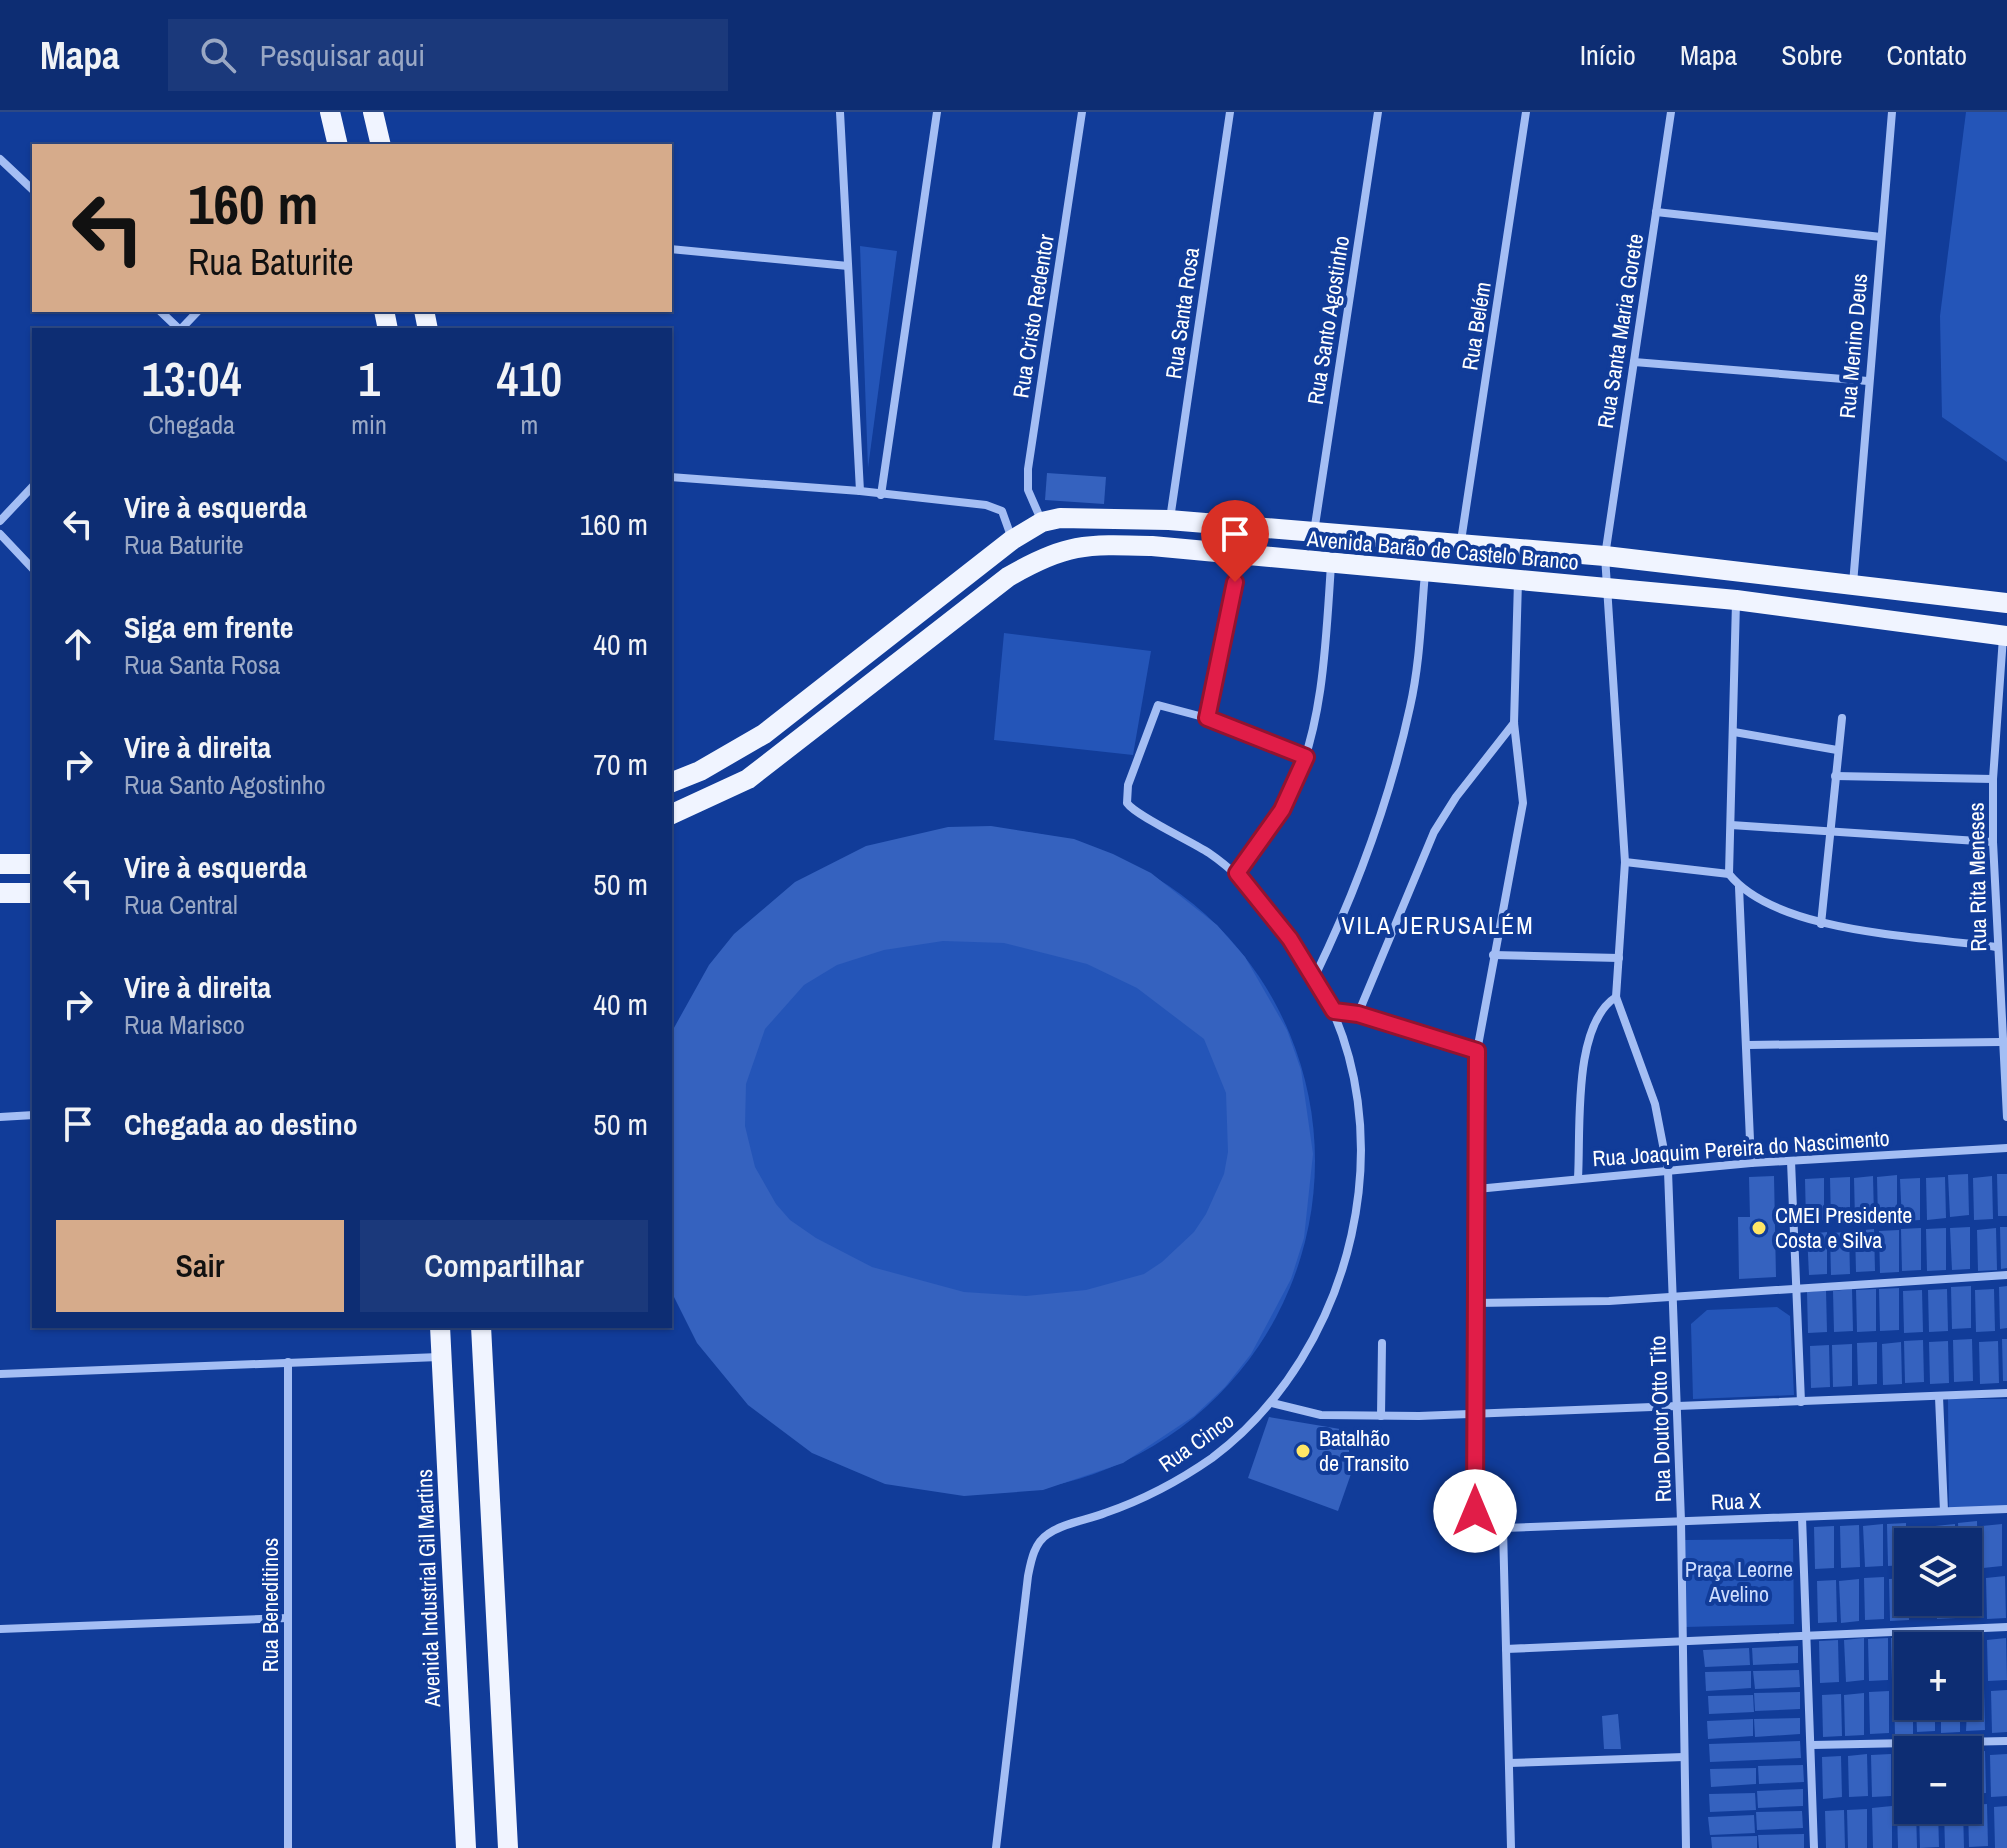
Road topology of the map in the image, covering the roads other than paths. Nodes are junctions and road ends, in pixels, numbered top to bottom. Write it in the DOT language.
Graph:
graph roads {
  1 [pos="330,112"];
  2 [pos="373,112"];
  3 [pos="840,112"];
  4 [pos="937,112"];
  5 [pos="1082,112"];
  6 [pos="1230,112"];
  7 [pos="1378,112"];
  8 [pos="1526,112"];
  9 [pos="1671,112"];
  10 [pos="1892,112"];
  11 [pos="338,144"];
  12 [pos="381,144"];
  13 [pos="0,159"];
  14 [pos="32,189"];
  15 [pos="1656,212"];
  16 [pos="1881,237"];
  17 [pos="672,249"];
  18 [pos="848,266"];
  19 [pos="161,312"];
  20 [pos="197,312"];
  21 [pos="178,328"];
  22 [pos="182,328"];
  23 [pos="1634,362"];
  24 [pos="1868,381"];
  25 [pos="672,477"];
  26 [pos="32,487"];
  27 [pos="860,491"];
  28 [pos="881,495"];
  29 [pos="1169,520"];
  30 [pos="0,521"];
  31 [pos="1042,522"];
  32 [pos="1314,533"];
  33 [pos="0,534"];
  34 [pos="1012,540"];
  35 [pos="1461,546"];
  36 [pos="1605,556"];
  37 [pos="1240,557"];
  38 [pos="1331,565"];
  39 [pos="32,568"];
  40 [pos="1425,573"];
  41 [pos="1518,580"];
  42 [pos="1853,584"];
  43 [pos="1610,588"];
  44 [pos="1736,600"];
  45 [pos="2007,603"];
  46 [pos="2005,636"];
  47 [pos="1207,718"];
  48 [pos="1842,718"];
  49 [pos="1514,723"];
  50 [pos="1734,732"];
  51 [pos="1837,750"];
  52 [pos="1306,757"];
  53 [pos="1835,776"];
  54 [pos="1993,779"];
  55 [pos="672,782"];
  56 [pos="672,814"];
  57 [pos="1731,825"];
  58 [pos="1830,834"];
  59 [pos="1993,842"];
  60 [pos="1625,862"];
  61 [pos="0,864"];
  62 [pos="32,864"];
  63 [pos="1237,873"];
  64 [pos="1729,874"];
  65 [pos="1739,887"];
  66 [pos="0,893"];
  67 [pos="32,893"];
  68 [pos="1821,924"];
  69 [pos="1996,947"];
  70 [pos="1493,955"];
  71 [pos="1619,958"];
  72 [pos="1315,976"];
  73 [pos="1616,997"];
  74 [pos="1334,1011"];
  75 [pos="1358,1014"];
  76 [pos="2001,1042"];
  77 [pos="1748,1045"];
  78 [pos="1477,1051"];
  79 [pos="32,1115"];
  80 [pos="0,1117"];
  81 [pos="2007,1117"];
  82 [pos="2007,1148"];
  83 [pos="1791,1161"];
  84 [pos="1751,1163"];
  85 [pos="1668,1171"];
  86 [pos="1578,1178"];
  87 [pos="1477,1189"];
  88 [pos="2007,1275"];
  89 [pos="1795,1290"];
  90 [pos="1675,1297"];
  91 [pos="1475,1303"];
  92 [pos="440,1328"];
  93 [pos="481,1328"];
  94 [pos="1382,1343"];
  95 [pos="443,1356"];
  96 [pos="288,1362"];
  97 [pos="0,1374"];
  98 [pos="2007,1393"];
  99 [pos="1939,1397"];
  100 [pos="1801,1402"];
  101 [pos="1272,1403"];
  102 [pos="1677,1406"];
  103 [pos="1474,1414"];
  104 [pos="1381,1416"];
  105 [pos="2007,1509"];
  106 [pos="1944,1511"];
  107 [pos="1802,1517"];
  108 [pos="1681,1521"];
  109 [pos="1503,1528"];
  110 [pos="288,1618"];
  111 [pos="2007,1627"];
  112 [pos="0,1629"];
  113 [pos="1806,1636"];
  114 [pos="1683,1641"];
  115 [pos="1506,1649"];
  116 [pos="2007,1741"];
  117 [pos="1812,1745"];
  118 [pos="1684,1757"];
  119 [pos="1509,1763"];
  120 [pos="288,1848"];
  121 [pos="466,1848"];
  122 [pos="508,1848"];
  123 [pos="996,1848"];
  124 [pos="1511,1848"];
  125 [pos="1686,1848"];
  126 [pos="1814,1848"];
  1 -- 11 [label="main road"];
  2 -- 12 [label="main road"];
  3 -- 18 [label="street"];
  4 -- 28 [label="street"];
  5 -- 31 [label="street, Rua Cristo Redentor"];
  6 -- 29 [label="street, Rua Santa Rosa"];
  7 -- 32 [label="street, Rua Santo Agostinho"];
  8 -- 35 [label="street, Rua Belém"];
  9 -- 15 [label="street, Rua Santa Maria Gorete"];
  10 -- 16 [label="street, Rua Menino Deus"];
  13 -- 14 [label="street"];
  15 -- 16 [label="street"];
  15 -- 23 [label="street, Rua Santa Maria Gorete"];
  16 -- 24 [label="street, Rua Menino Deus"];
  17 -- 18 [label="street"];
  18 -- 27 [label="street"];
  19 -- 21 [label="street"];
  20 -- 22 [label="street"];
  23 -- 24 [label="street"];
  23 -- 36 [label="street, Rua Santa Maria Gorete"];
  24 -- 42 [label="street, Rua Menino Deus"];
  25 -- 27 [label="street"];
  26 -- 30 [label="street"];
  27 -- 28 [label="street"];
  28 -- 34 [label="street"];
  29 -- 31 [label="main road, Avenida Barão de Castelo Branco"];
  29 -- 32 [label="main road, Avenida Barão de Castelo Branco"];
  31 -- 34 [label="main road, Avenida Barão de Castelo Branco"];
  32 -- 35 [label="main road, Avenida Barão de Castelo Branco"];
  33 -- 39 [label="street"];
  34 -- 55 [label="main road, Avenida Barão de Castelo Branco"];
  35 -- 36 [label="main road, Avenida Barão de Castelo Branco"];
  36 -- 42 [label="main road, Avenida Barão de Castelo Branco"];
  36 -- 43 [label="street, Rua Santa Maria Gorete"];
  37 -- 38 [label="main road, Avenida Barão de Castelo Branco"];
  37 -- 47 [label="street"];
  37 -- 56 [label="main road, Avenida Barão de Castelo Branco"];
  38 -- 40 [label="main road, Avenida Barão de Castelo Branco"];
  38 -- 52 [label="street"];
  40 -- 41 [label="main road, Avenida Barão de Castelo Branco"];
  40 -- 72 [label="street"];
  41 -- 43 [label="main road, Avenida Barão de Castelo Branco"];
  41 -- 49 [label="street"];
  42 -- 45 [label="main road, Avenida Barão de Castelo Branco"];
  43 -- 44 [label="main road, Avenida Barão de Castelo Branco"];
  43 -- 60 [label="street, Rua Santa Maria Gorete"];
  44 -- 46 [label="main road, Avenida Barão de Castelo Branco"];
  44 -- 50 [label="street"];
  46 -- 54 [label="street, Rua Rita Meneses"];
  47 -- 52 [label="street"];
  47 -- 63 [label="street"];
  48 -- 51 [label="street"];
  49 -- 70 [label="street"];
  49 -- 75 [label="street"];
  50 -- 51 [label="street"];
  50 -- 57 [label="street"];
  51 -- 53 [label="street"];
  52 -- 63 [label="street"];
  53 -- 54 [label="street"];
  53 -- 58 [label="street"];
  54 -- 59 [label="street, Rua Rita Meneses"];
  57 -- 58 [label="street"];
  57 -- 64 [label="street"];
  58 -- 59 [label="street"];
  58 -- 68 [label="street"];
  59 -- 69 [label="street, Rua Rita Meneses"];
  60 -- 64 [label="street"];
  60 -- 71 [label="street, Rua Santa Maria Gorete"];
  61 -- 62 [label="main road"];
  63 -- 72 [label="street"];
  64 -- 65 [label="street"];
  65 -- 68 [label="street"];
  65 -- 77 [label="street"];
  66 -- 67 [label="main road"];
  68 -- 69 [label="street"];
  69 -- 76 [label="street, Rua Rita Meneses"];
  70 -- 71 [label="street"];
  70 -- 78 [label="street"];
  71 -- 73 [label="street, Rua Santa Maria Gorete"];
  72 -- 74 [label="street"];
  73 -- 85 [label="street, Rua Doutor Otto Tito"];
  73 -- 86 [label="street"];
  74 -- 75 [label="street"];
  74 -- 101 [label="street, Rua Cinco"];
  75 -- 78 [label="street"];
  76 -- 77 [label="street"];
  76 -- 81 [label="street, Rua Rita Meneses"];
  77 -- 84 [label="street"];
  78 -- 87 [label="street"];
  79 -- 80 [label="street"];
  82 -- 83 [label="street, Rua Joaquim Pereira do Nascimento"];
  83 -- 84 [label="street, Rua Joaquim Pereira do Nascimento"];
  83 -- 89 [label="street"];
  84 -- 85 [label="street, Rua Joaquim Pereira do Nascimento"];
  85 -- 86 [label="street, Rua Joaquim Pereira do Nascimento"];
  85 -- 90 [label="street, Rua Doutor Otto Tito"];
  86 -- 87 [label="street, Rua Joaquim Pereira do Nascimento"];
  87 -- 91 [label="street"];
  88 -- 89 [label="street"];
  89 -- 90 [label="street"];
  89 -- 100 [label="street"];
  90 -- 91 [label="street"];
  90 -- 102 [label="street, Rua Doutor Otto Tito"];
  91 -- 103 [label="street"];
  92 -- 95 [label="main road, Avenida Industrial Gil Martins"];
  93 -- 122 [label="main road"];
  94 -- 104 [label="street"];
  95 -- 96 [label="street"];
  95 -- 121 [label="main road, Avenida Industrial Gil Martins"];
  96 -- 97 [label="street"];
  96 -- 110 [label="street, Rua Beneditinos"];
  98 -- 99 [label="street"];
  99 -- 100 [label="street"];
  99 -- 106 [label="street"];
  100 -- 102 [label="street"];
  101 -- 104 [label="street"];
  101 -- 123 [label="street, Rua Cinco"];
  102 -- 103 [label="street"];
  102 -- 108 [label="street, Rua Doutor Otto Tito"];
  103 -- 104 [label="street"];
  103 -- 109 [label="street"];
  105 -- 106 [label="street, Rua X"];
  106 -- 107 [label="street, Rua X"];
  107 -- 108 [label="street, Rua X"];
  107 -- 113 [label="street"];
  108 -- 109 [label="street, Rua X"];
  108 -- 114 [label="street, Rua Doutor Otto Tito"];
  109 -- 115 [label="street"];
  110 -- 112 [label="street"];
  110 -- 120 [label="street, Rua Beneditinos"];
  111 -- 113 [label="street"];
  113 -- 114 [label="street"];
  113 -- 117 [label="street"];
  114 -- 115 [label="street"];
  114 -- 118 [label="street, Rua Doutor Otto Tito"];
  115 -- 119 [label="street"];
  116 -- 117 [label="street"];
  117 -- 126 [label="street"];
  118 -- 119 [label="street"];
  118 -- 125 [label="street, Rua Doutor Otto Tito"];
  119 -- 124 [label="street"];
}
